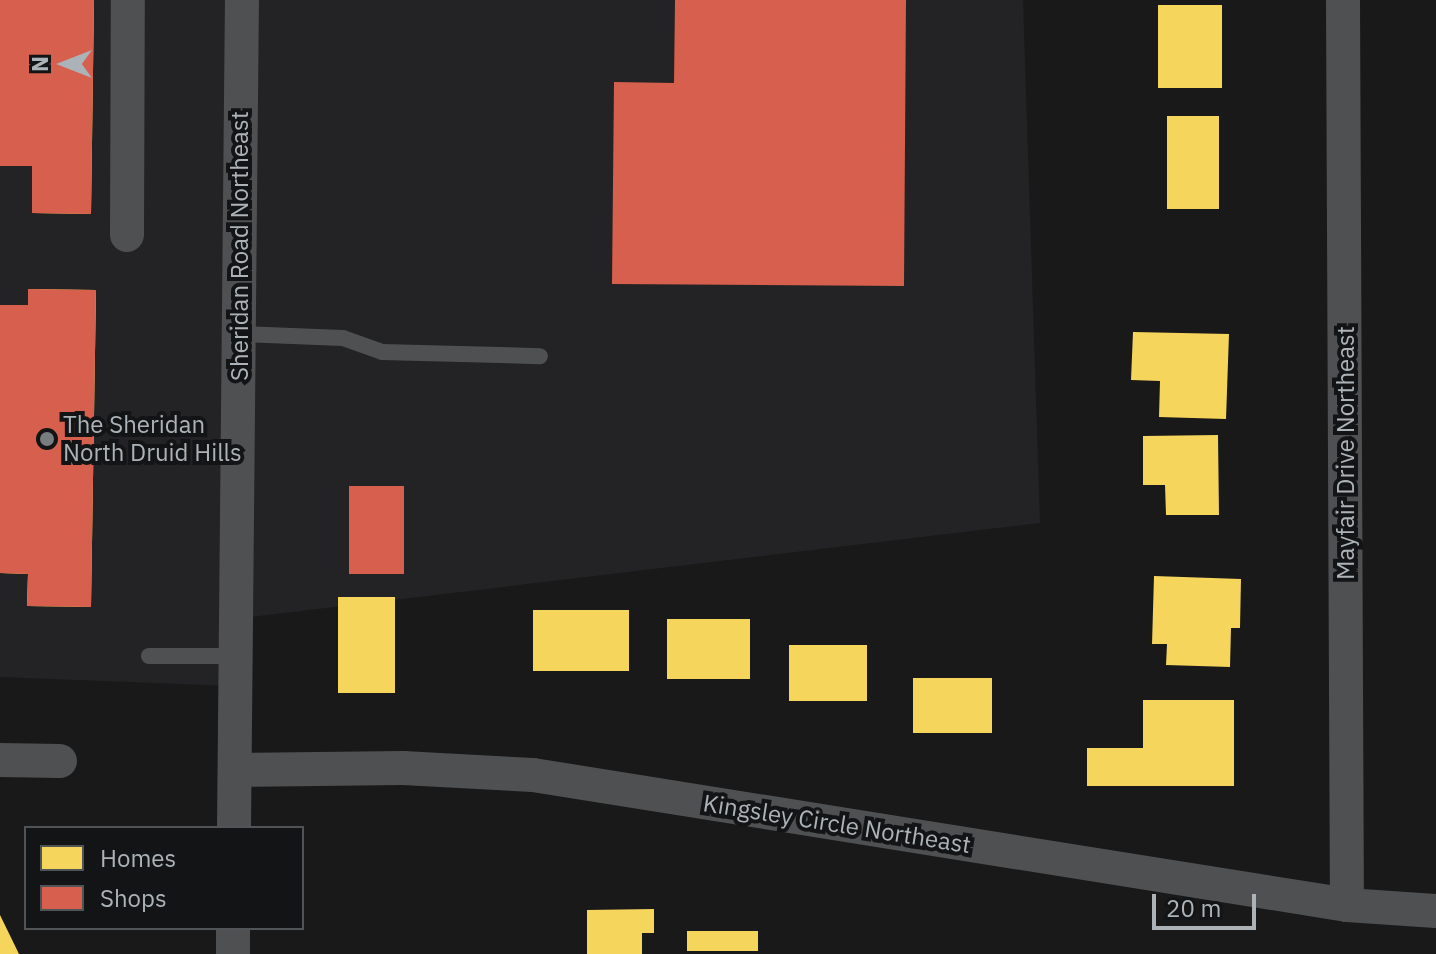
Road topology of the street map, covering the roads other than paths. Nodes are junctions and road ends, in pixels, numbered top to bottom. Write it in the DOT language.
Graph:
graph roads {
  1 [pos="128,0"];
  2 [pos="242,0"];
  3 [pos="1343,0"];
  4 [pos="127,235"];
  5 [pos="240,334"];
  6 [pos="540,356"];
  7 [pos="149,656"];
  8 [pos="237,656"];
  9 [pos="0,760"];
  10 [pos="60,761"];
  11 [pos="235,770"];
  12 [pos="234,826"];
  13 [pos="1347,905"];
  14 [pos="1436,911"];
  15 [pos="233,930"];
  16 [pos="233,954"];
  1 -- 4 [label="street"];
  2 -- 5 [label="street, Sheridan Road Northeast"];
  3 -- 13 [label="street, Mayfair Drive Northeast"];
  5 -- 6 [label="lane"];
  5 -- 8 [label="street, Sheridan Road Northeast"];
  7 -- 8 [label="lane"];
  8 -- 11 [label="street, Sheridan Road Northeast"];
  9 -- 10 [label="street"];
  11 -- 12 [label="street, Sheridan Road Northeast"];
  11 -- 13 [label="street, Kingsley Circle Northeast"];
  13 -- 14 [label="street, Kingsley Circle Northeast"];
  15 -- 16 [label="street"];
}
